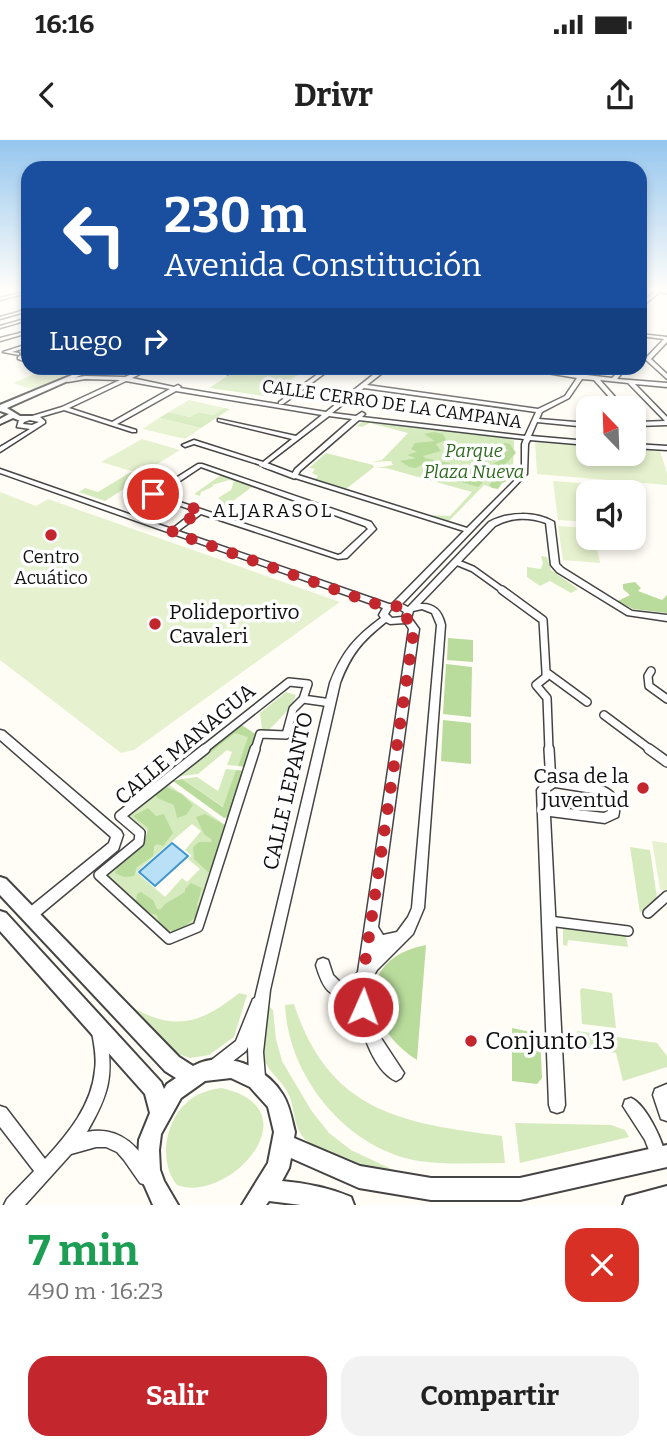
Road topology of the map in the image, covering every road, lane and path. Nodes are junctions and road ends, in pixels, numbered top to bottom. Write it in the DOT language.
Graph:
graph roads {
  1 [pos="665,340"];
  2 [pos="21,347"];
  3 [pos="21,356"];
  4 [pos="648,359"];
  5 [pos="79,375"];
  6 [pos="105,375"];
  7 [pos="319,375"];
  8 [pos="376,375"];
  9 [pos="568,375"];
  10 [pos="618,375"];
  11 [pos="132,376"];
  12 [pos="579,377"];
  13 [pos="667,377"];
  14 [pos="71,379"];
  15 [pos="125,379"];
  16 [pos="596,379"];
  17 [pos="613,380"];
  18 [pos="629,382"];
  19 [pos="60,384"];
  20 [pos="667,385"];
  21 [pos="362,386"];
  22 [pos="178,387"];
  23 [pos="611,396"];
  24 [pos="281,403"];
  25 [pos="64,408"];
  26 [pos="0,409"];
  27 [pos="330,411"];
  28 [pos="13,413"];
  29 [pos="361,415"];
  30 [pos="537,415"];
  31 [pos="31,418"];
  32 [pos="220,420"];
  33 [pos="576,421"];
  34 [pos="667,421"];
  35 [pos="1,422"];
  36 [pos="43,422"];
  37 [pos="646,422"];
  38 [pos="114,423"];
  39 [pos="18,424"];
  40 [pos="36,427"];
  41 [pos="134,431"];
  42 [pos="528,436"];
  43 [pos="298,438"];
  44 [pos="576,440"];
  45 [pos="185,445"];
  46 [pos="646,445"];
  47 [pos="667,446"];
  48 [pos="0,450"];
  49 [pos="261,464"];
  50 [pos="0,471"];
  51 [pos="294,476"];
  52 [pos="201,510"];
  53 [pos="487,510"];
  54 [pos="510,517"];
  55 [pos="467,530"];
  56 [pos="172,532"];
  57 [pos="456,562"];
  58 [pos="389,611"];
  59 [pos="409,613"];
  60 [pos="667,618"];
  61 [pos="651,671"];
  62 [pos="546,672"];
  63 [pos="303,699"];
  64 [pos="667,699"];
  65 [pos="587,702"];
  66 [pos="331,703"];
  67 [pos="604,715"];
  68 [pos="0,734"];
  69 [pos="667,762"];
  70 [pos="551,783"];
  71 [pos="544,811"];
  72 [pos="0,884"];
  73 [pos="667,896"];
  74 [pos="648,913"];
  75 [pos="30,915"];
  76 [pos="0,919"];
  77 [pos="549,921"];
  78 [pos="371,925"];
  79 [pos="628,930"];
  80 [pos="408,933"];
  81 [pos="323,965"];
  82 [pos="363,977"];
  83 [pos="263,990"];
  84 [pos="362,993"];
  85 [pos="98,1025"];
  86 [pos="213,1068"];
  87 [pos="396,1073"];
  88 [pos="191,1076"];
  89 [pos="257,1077"];
  90 [pos="664,1094"];
  91 [pos="557,1105"];
  92 [pos="631,1106"];
  93 [pos="159,1110"];
  94 [pos="667,1113"];
  95 [pos="0,1114"];
  96 [pos="284,1144"];
  97 [pos="69,1148"];
  98 [pos="664,1157"];
  99 [pos="45,1172"];
  100 [pos="260,1197"];
  101 [pos="667,1197"];
  102 [pos="163,1200"];
  103 [pos="13,1205"];
  104 [pos="343,1205"];
  105 [pos="634,1205"];
  1 -- 4 [label="street"];
  2 -- 3 [label="street"];
  4 -- 13 [label="street"];
  5 -- 14 [label="street"];
  6 -- 11 [label="street, CALLE CERRO DE LA CAMPANA"];
  6 -- 14 [label="street, CALLE CERRO DE LA CAMPANA"];
  7 -- 24 [label="street"];
  8 -- 21 [label="street"];
  9 -- 12 [label="street"];
  10 -- 17 [label="street"];
  11 -- 15 [label="street"];
  11 -- 22 [label="street, CALLE CERRO DE LA CAMPANA"];
  12 -- 16 [label="street"];
  12 -- 30 [label="street"];
  14 -- 15 [label="street, CALLE CERRO DE LA CAMPANA"];
  14 -- 19 [label="street"];
  15 -- 22 [label="street, CALLE CERRO DE LA CAMPANA"];
  15 -- 25 [label="street"];
  16 -- 17 [label="street"];
  16 -- 23 [label="street"];
  17 -- 18 [label="street"];
  18 -- 20 [label="street"];
  18 -- 34 [label="street"];
  19 -- 26 [label="street"];
  19 -- 28 [label="street"];
  21 -- 27 [label="street"];
  21 -- 30 [label="street"];
  22 -- 24 [label="street, CALLE CERRO DE LA CAMPANA"];
  22 -- 27 [label="street, CALLE CERRO DE LA CAMPANA"];
  22 -- 38 [label="street"];
  24 -- 27 [label="street, CALLE CERRO DE LA CAMPANA"];
  25 -- 31 [label="street"];
  25 -- 36 [label="street"];
  25 -- 38 [label="street"];
  26 -- 28 [label="street"];
  27 -- 29 [label="street, CALLE CERRO DE LA CAMPANA"];
  27 -- 43 [label="street"];
  28 -- 31 [label="street"];
  28 -- 35 [label="street"];
  29 -- 42 [label="street, CALLE CERRO DE LA CAMPANA"];
  29 -- 51 [label="street"];
  30 -- 33 [label="street"];
  30 -- 42 [label="street, CALLE LEPANTO"];
  31 -- 36 [label="street"];
  31 -- 39 [label="street"];
  32 -- 43 [label="street"];
  34 -- 37 [label="street"];
  35 -- 39 [label="street"];
  36 -- 40 [label="street"];
  38 -- 41 [label="street"];
  39 -- 40 [label="street"];
  40 -- 48 [label="street"];
  42 -- 44 [label="street, CALLE CERRO DE LA CAMPANA"];
  42 -- 53 [label="street, CALLE LEPANTO"];
  43 -- 49 [label="street"];
  45 -- 49 [label="street"];
  46 -- 47 [label="street"];
  49 -- 51 [label="street"];
  50 -- 56 [label="street"];
  51 -- 55 [label="street"];
  52 -- 52 [label="street"];
  52 -- 56 [label="street"];
  53 -- 54 [label="street"];
  53 -- 55 [label="street, CALLE LEPANTO"];
  54 -- 57 [label="street"];
  54 -- 60 [label="street"];
  55 -- 58 [label="street, CALLE LEPANTO"];
  56 -- 58 [label="street"];
  57 -- 59 [label="street"];
  57 -- 62 [label="street"];
  58 -- 59 [label="street"];
  58 -- 59 [label="street"];
  58 -- 66 [label="street, CALLE LEPANTO"];
  59 -- 78 [label="street"];
  59 -- 80 [label="street"];
  61 -- 64 [label="street"];
  62 -- 65 [label="street"];
  62 -- 70 [label="street"];
  63 -- 63 [label="street, CALLE MANAGUA"];
  63 -- 66 [label="street"];
  66 -- 83 [label="street, CALLE LEPANTO"];
  67 -- 69 [label="street"];
  68 -- 75 [label="street"];
  70 -- 71 [label="street"];
  70 -- 71 [label="street"];
  71 -- 77 [label="street"];
  72 -- 75 [label="street"];
  73 -- 74 [label="street"];
  75 -- 88 [label="street"];
  76 -- 85 [label="street"];
  77 -- 79 [label="street"];
  77 -- 91 [label="street"];
  78 -- 80 [label="street"];
  78 -- 82 [label="street"];
  80 -- 84 [label="street"];
  81 -- 82 [label="street"];
  82 -- 84 [label="street"];
  83 -- 86 [label="street, CALLE LEPANTO"];
  83 -- 89 [label="street, CALLE LEPANTO"];
  84 -- 87 [label="street"];
  85 -- 93 [label="street"];
  85 -- 97 [label="street"];
  86 -- 88 [label="street"];
  86 -- 89 [label="street"];
  88 -- 93 [label="street"];
  89 -- 96 [label="street"];
  90 -- 94 [label="street"];
  92 -- 98 [label="street"];
  93 -- 102 [label="street"];
  95 -- 99 [label="street"];
  96 -- 98 [label="street"];
  96 -- 100 [label="street"];
  97 -- 99 [label="street"];
  97 -- 102 [label="street"];
  99 -- 103 [label="street"];
  100 -- 104 [label="street"];
  101 -- 105 [label="street"];
}
